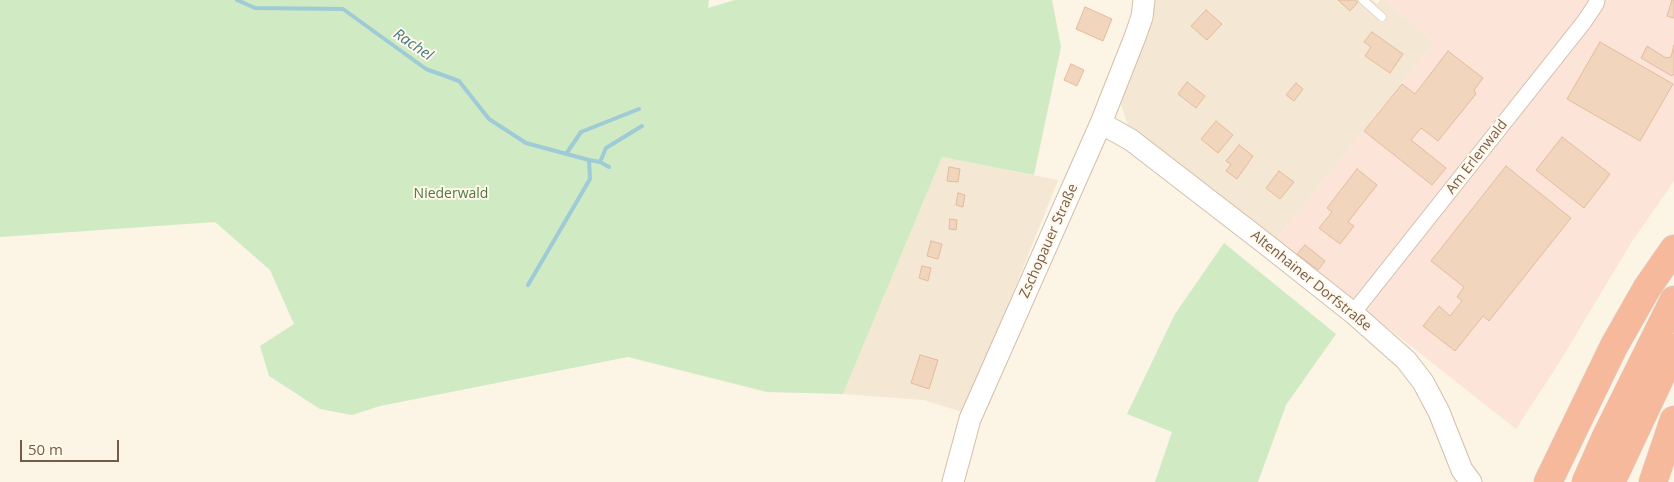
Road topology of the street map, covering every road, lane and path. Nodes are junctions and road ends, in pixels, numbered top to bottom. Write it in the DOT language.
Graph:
graph roads {
  1 [pos="1144,0"];
  2 [pos="1363,0"];
  3 [pos="1597,0"];
  4 [pos="1382,17"];
  5 [pos="1101,123"];
  6 [pos="1674,249"];
  7 [pos="1674,300"];
  8 [pos="1353,313"];
  9 [pos="1674,348"];
  10 [pos="1674,420"];
  11 [pos="953,482"];
  12 [pos="1471,482"];
  13 [pos="1548,482"];
  14 [pos="1586,482"];
  15 [pos="1611,482"];
  16 [pos="1654,482"];
  1 -- 5 [label="street, Zschopauer Straße"];
  2 -- 4 [label="lane"];
  3 -- 8 [label="street, Am Erlenwald"];
  5 -- 8 [label="street, Altenhainer Dorfstraße"];
  5 -- 11 [label="street, Zschopauer Straße"];
  6 -- 13 [label="highway"];
  7 -- 14 [label="highway"];
  8 -- 12 [label="street, Altenhainer Dorfstraße"];
  9 -- 15 [label="highway"];
  10 -- 16 [label="highway"];
}
